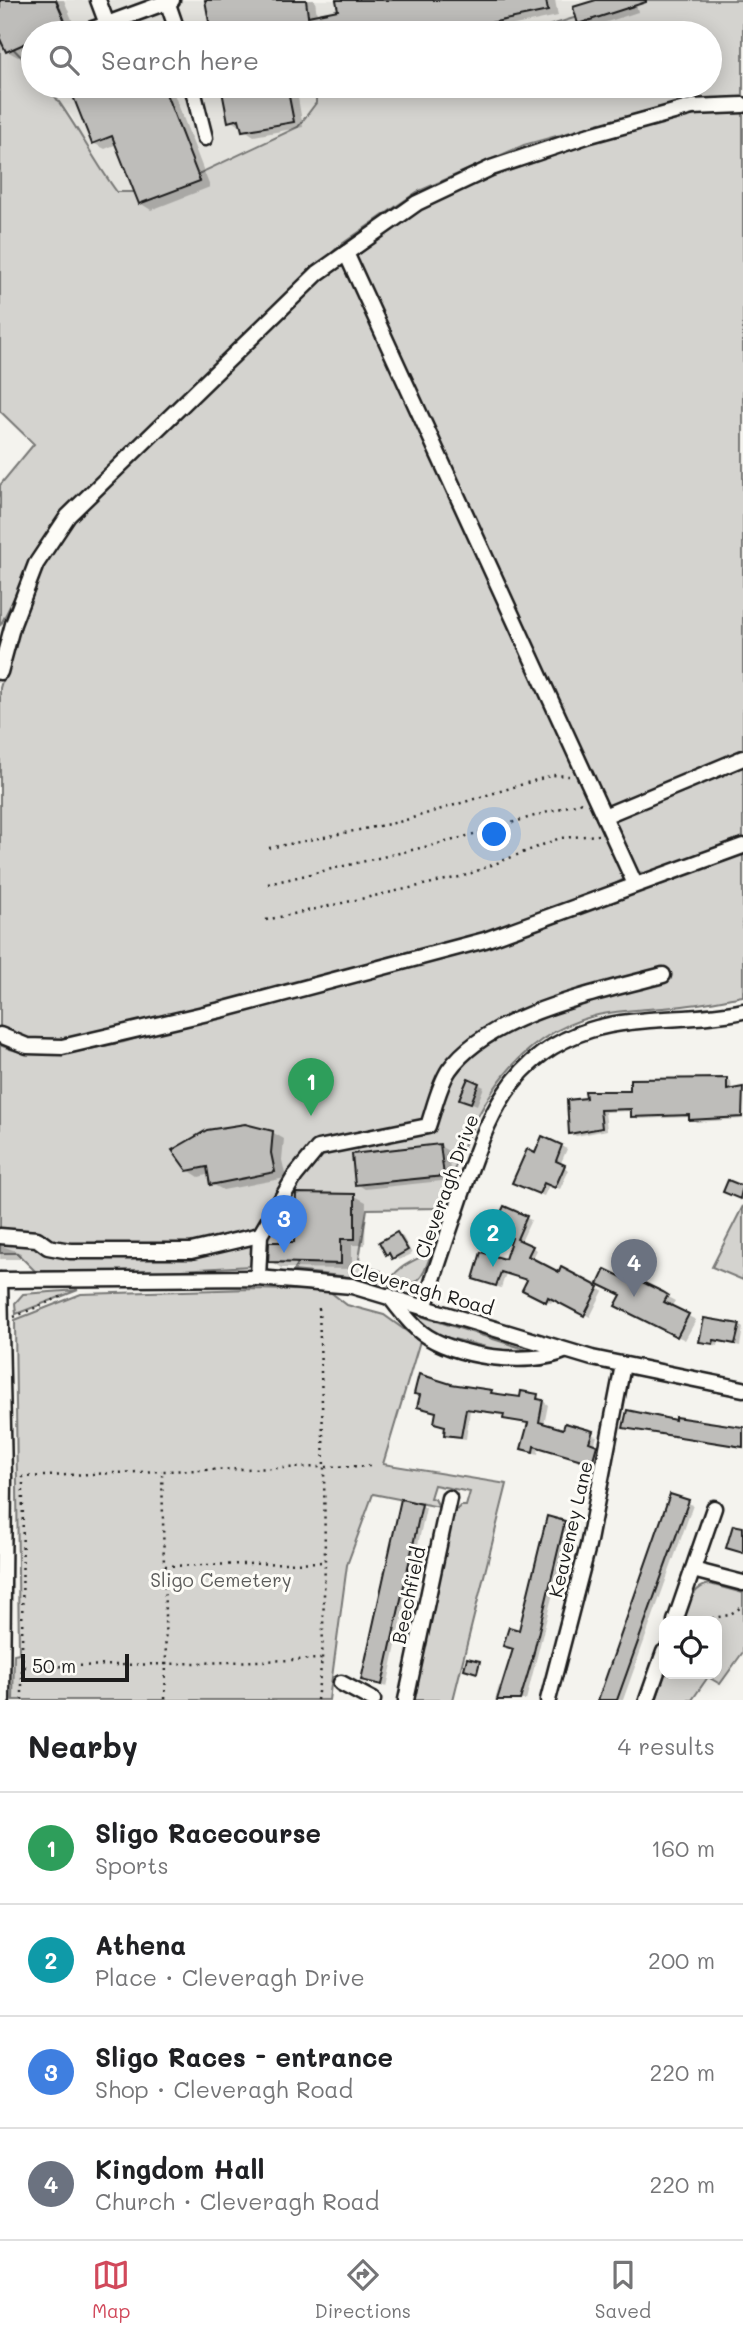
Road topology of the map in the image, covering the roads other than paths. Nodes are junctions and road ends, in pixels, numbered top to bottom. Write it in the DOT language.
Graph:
graph roads {
  1 [pos="98,0"];
  2 [pos="170,2"];
  3 [pos="106,21"];
  4 [pos="116,21"];
  5 [pos="175,21"];
  6 [pos="195,98"];
  7 [pos="743,104"];
  8 [pos="205,138"];
  9 [pos="346,253"];
  10 [pos="0,671"];
  11 [pos="743,758"];
  12 [pos="604,816"];
  13 [pos="743,846"];
  14 [pos="635,884"];
  15 [pos="663,975"];
  16 [pos="743,1011"];
  17 [pos="0,1035"];
  18 [pos="260,1235"];
  19 [pos="0,1236"];
  20 [pos="258,1278"];
  21 [pos="0,1280"];
  22 [pos="388,1295"];
  23 [pos="425,1306"];
  24 [pos="1,1323"];
  25 [pos="564,1351"];
  26 [pos="623,1365"];
  27 [pos="1,1382"];
  28 [pos="743,1389"];
  29 [pos="2,1477"];
  30 [pos="449,1498"];
  31 [pos="714,1508"];
  32 [pos="2,1569"];
  33 [pos="693,1570"];
  34 [pos="743,1583"];
  35 [pos="677,1616"];
  36 [pos="659,1665"];
  37 [pos="341,1683"];
  38 [pos="2,1700"];
  39 [pos="373,1700"];
  40 [pos="406,1700"];
  41 [pos="548,1700"];
  42 [pos="647,1700"];
  1 -- 3 [label="street"];
  2 -- 4 [label="street"];
  2 -- 5 [label="street"];
  6 -- 8 [label="street"];
  7 -- 9 [label="street"];
  9 -- 10 [label="street"];
  9 -- 12 [label="street"];
  11 -- 12 [label="street"];
  12 -- 14 [label="street"];
  13 -- 14 [label="street"];
  14 -- 17 [label="street"];
  15 -- 18 [label="street"];
  16 -- 23 [label="street, Cleveragh Drive"];
  18 -- 19 [label="street"];
  18 -- 20 [label="street"];
  20 -- 21 [label="street, Cleveragh Road"];
  20 -- 22 [label="street, Cleveragh Road"];
  21 -- 24 [label="street"];
  22 -- 23 [label="street, Cleveragh Road"];
  22 -- 25 [label="street"];
  23 -- 25 [label="street, Cleveragh Road"];
  24 -- 27 [label="street"];
  25 -- 26 [label="street, Cleveragh Road"];
  26 -- 28 [label="street, Cleveragh Road"];
  26 -- 41 [label="street, Keaveney Lane"];
  27 -- 29 [label="street"];
  29 -- 32 [label="street"];
  30 -- 40 [label="street, Beechfield"];
  31 -- 33 [label="street"];
  32 -- 38 [label="street"];
  33 -- 34 [label="street"];
  33 -- 35 [label="street"];
  36 -- 42 [label="street"];
  37 -- 39 [label="street"];
}
